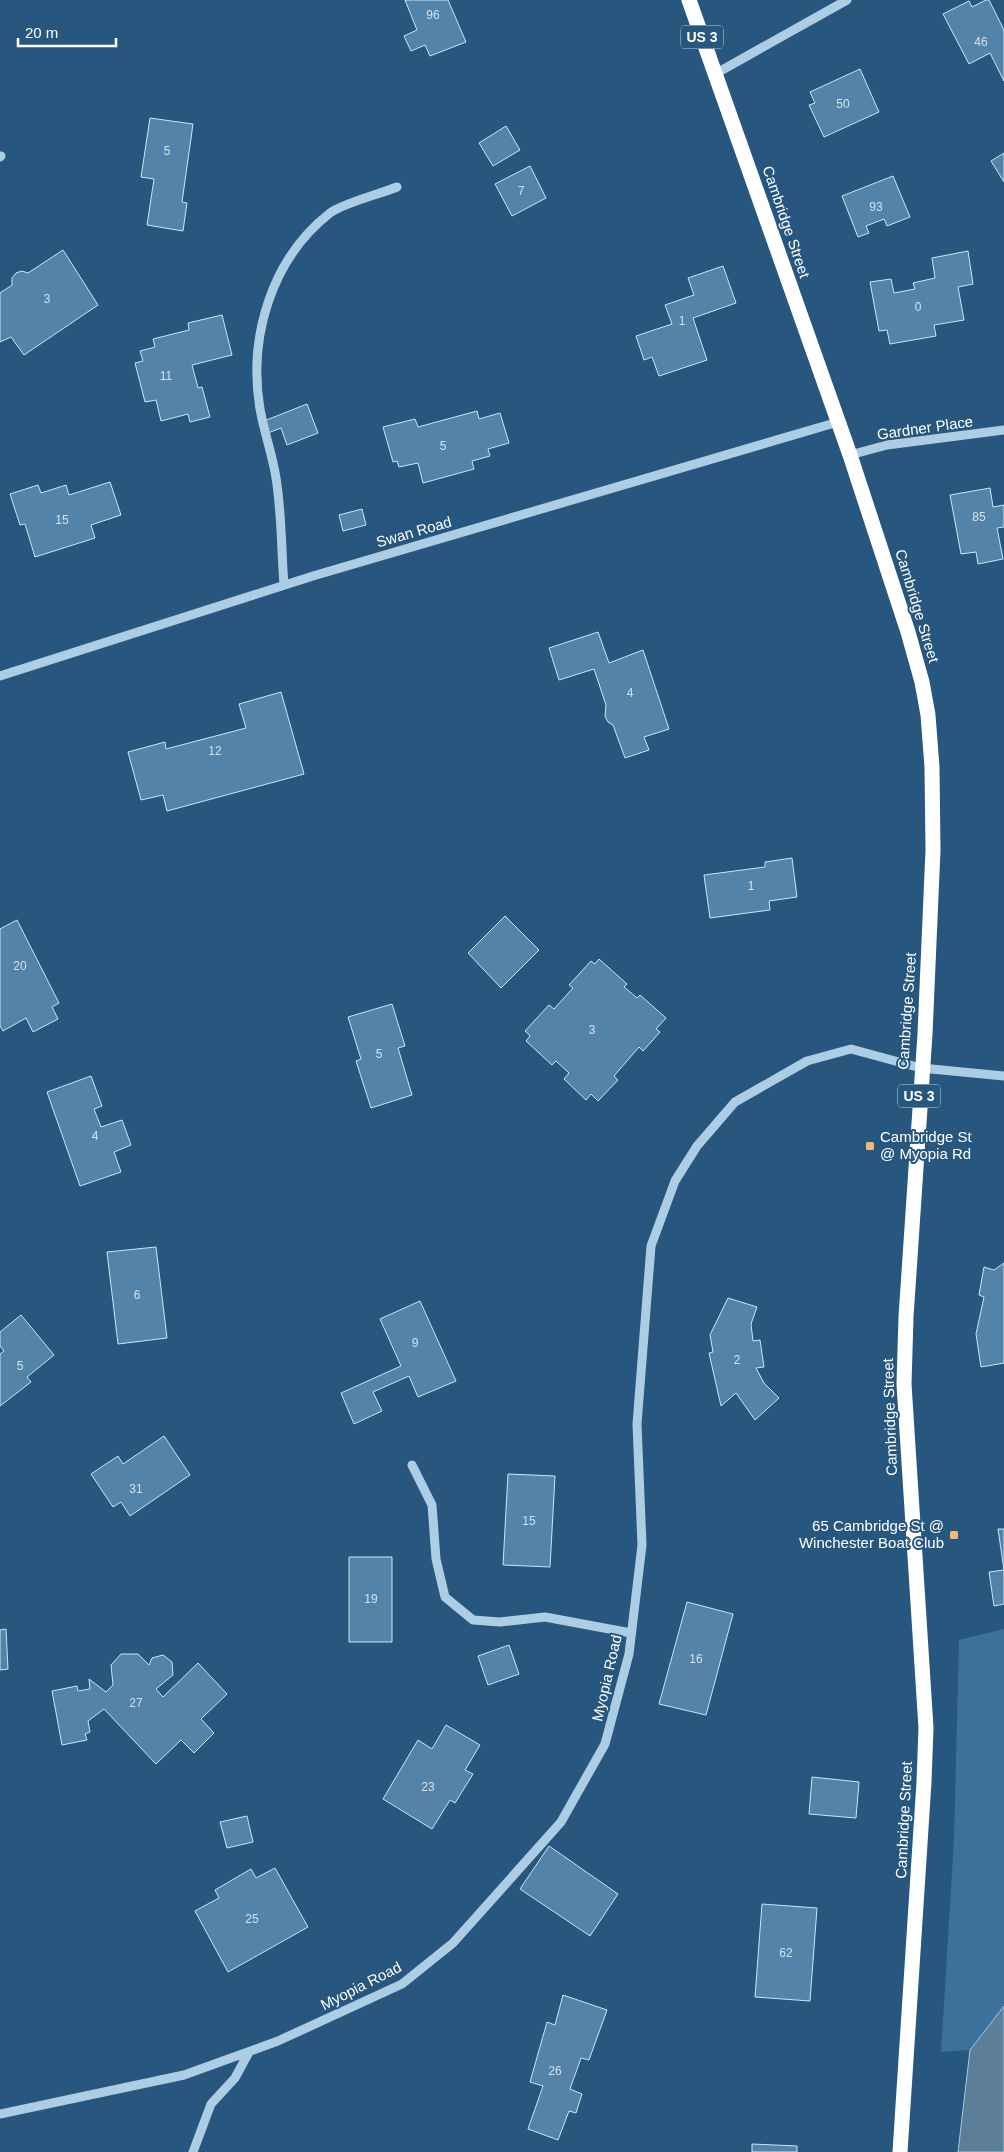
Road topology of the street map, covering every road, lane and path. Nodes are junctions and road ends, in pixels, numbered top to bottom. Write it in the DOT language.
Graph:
graph roads {
  1 [pos="689,0"];
  2 [pos="847,0"];
  3 [pos="715,74"];
  4 [pos="397,187"];
  5 [pos="838,422"];
  6 [pos="1004,430"];
  7 [pos="850,455"];
  8 [pos="284,585"];
  9 [pos="0,676"];
  10 [pos="921,1068"];
  11 [pos="1004,1076"];
  12 [pos="412,1466"];
  13 [pos="631,1633"];
  14 [pos="249,2052"];
  15 [pos="0,2114"];
  16 [pos="193,2152"];
  17 [pos="900,2152"];
  1 -- 3 [label="highway, Cambridge Street / US 3"];
  2 -- 3 [label="street"];
  3 -- 5 [label="highway, Cambridge Street / US 3"];
  4 -- 8 [label="street"];
  5 -- 7 [label="highway, Cambridge Street / US 3"];
  5 -- 8 [label="street, Swan Road"];
  6 -- 7 [label="street, Gardner Place"];
  7 -- 10 [label="highway, Cambridge Street / US 3"];
  8 -- 9 [label="street, Swan Road"];
  10 -- 11 [label="street, Myopia Road"];
  10 -- 13 [label="street, Myopia Road"];
  10 -- 17 [label="highway, Cambridge Street / US 3"];
  12 -- 13 [label="street"];
  13 -- 14 [label="street, Myopia Road"];
  14 -- 15 [label="street, Myopia Road"];
  14 -- 16 [label="street"];
}
